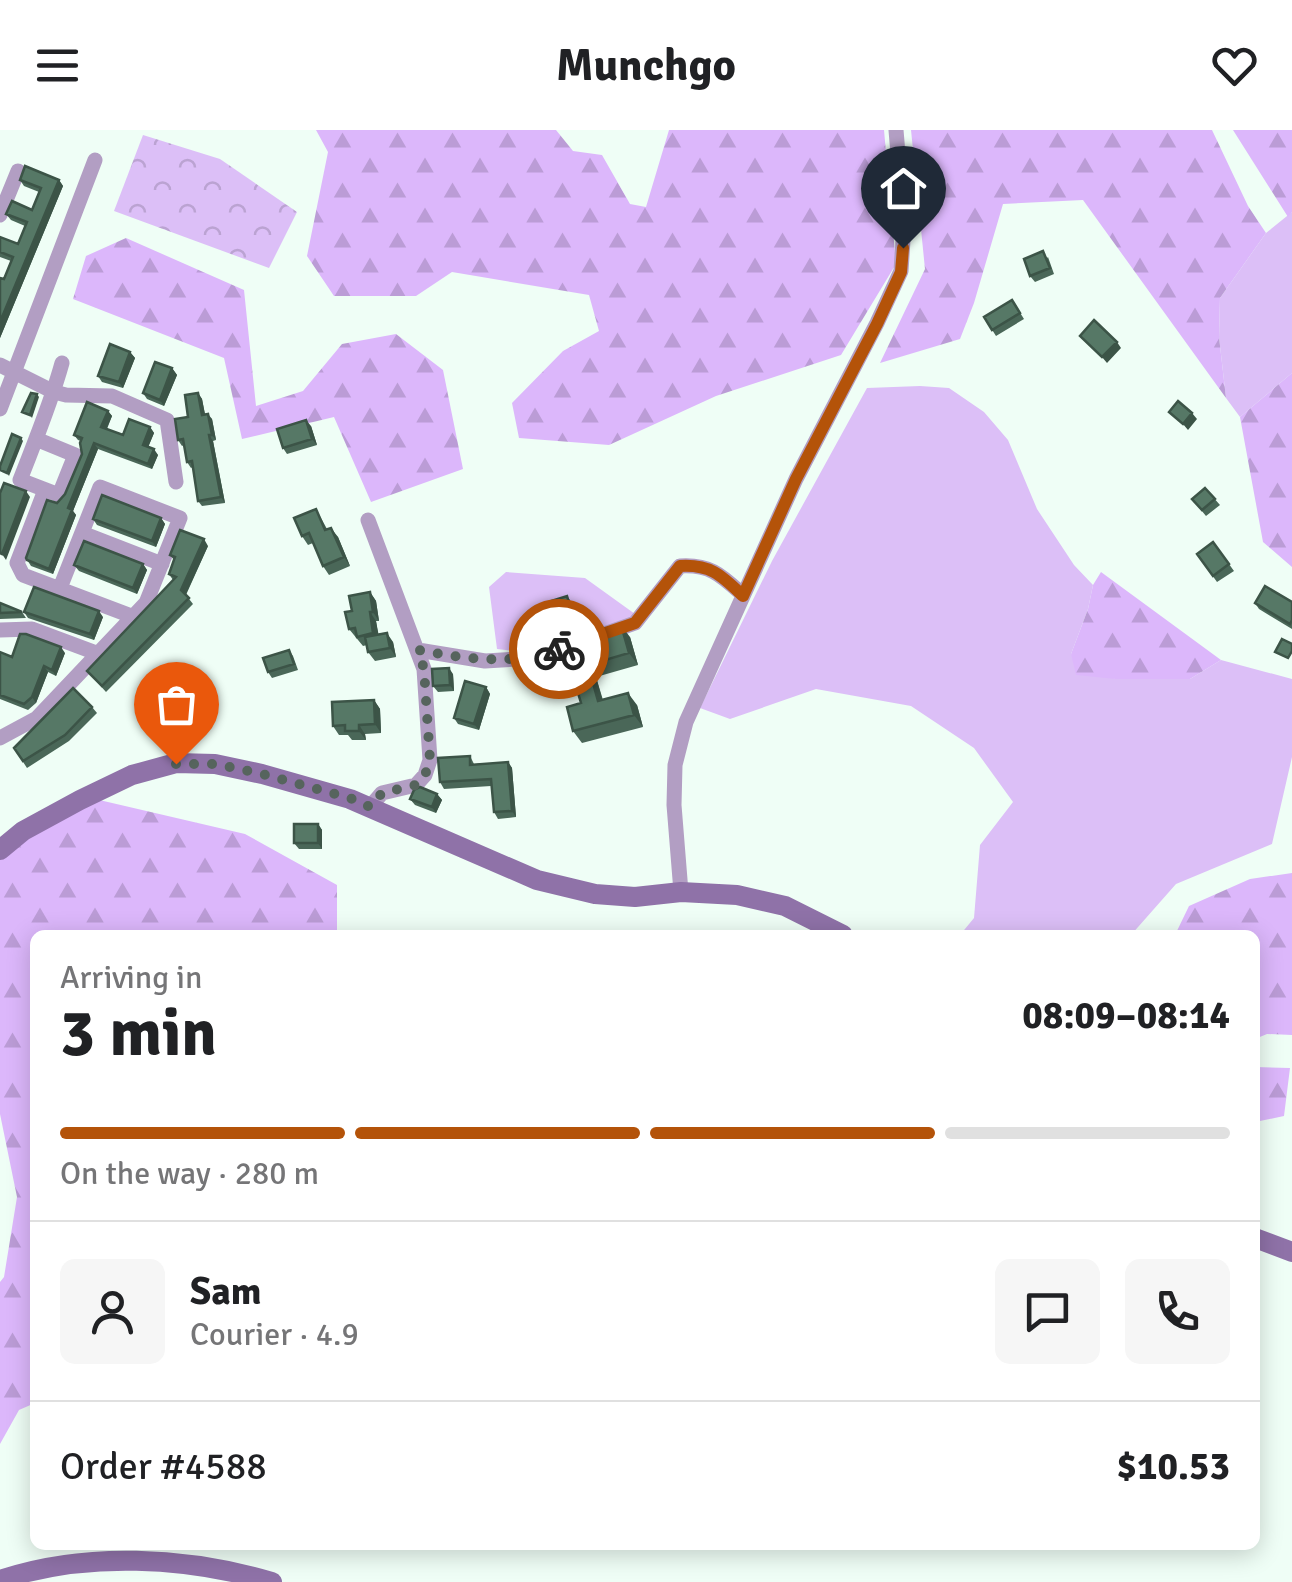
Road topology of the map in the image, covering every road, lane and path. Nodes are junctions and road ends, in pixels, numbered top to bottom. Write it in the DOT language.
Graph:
graph roads {
  1 [pos="896,130"];
  2 [pos="95,160"];
  3 [pos="18,171"];
  4 [pos="0,215"];
  5 [pos="62,363"];
  6 [pos="8,368"];
  7 [pos="54,392"];
  8 [pos="0,409"];
  9 [pos="36,439"];
  10 [pos="176,482"];
  11 [pos="52,493"];
  12 [pos="92,508"];
  13 [pos="368,520"];
  14 [pos="82,533"];
  15 [pos="162,564"];
  16 [pos="60,588"];
  17 [pos="743,596"];
  18 [pos="134,617"];
  19 [pos="0,630"];
  20 [pos="418,650"];
  21 [pos="99,654"];
  22 [pos="0,738"];
  23 [pos="370,807"];
  24 [pos="0,850"];
  25 [pos="681,892"];
  26 [pos="833,930"];
  27 [pos="1260,1240"];
  28 [pos="1292,1252"];
  29 [pos="0,1580"];
  30 [pos="272,1582"];
  1 -- 17 [label="street"];
  2 -- 6 [label="street"];
  3 -- 4 [label="street"];
  5 -- 7 [label="street"];
  6 -- 7 [label="street"];
  6 -- 8 [label="street"];
  7 -- 9 [label="street"];
  7 -- 10 [label="street"];
  9 -- 11 [label="street"];
  9 -- 11 [label="street"];
  11 -- 12 [label="street"];
  11 -- 16 [label="street"];
  12 -- 14 [label="street"];
  12 -- 15 [label="street"];
  13 -- 20 [label="street"];
  14 -- 15 [label="street"];
  14 -- 16 [label="street"];
  15 -- 18 [label="street"];
  16 -- 18 [label="street"];
  17 -- 20 [label="street"];
  17 -- 25 [label="street"];
  18 -- 21 [label="street"];
  19 -- 21 [label="street"];
  20 -- 23 [label="street"];
  21 -- 22 [label="street"];
  23 -- 24 [label="street"];
  23 -- 25 [label="street"];
  25 -- 26 [label="street"];
  27 -- 28 [label="street"];
  29 -- 30 [label="street"];
}
